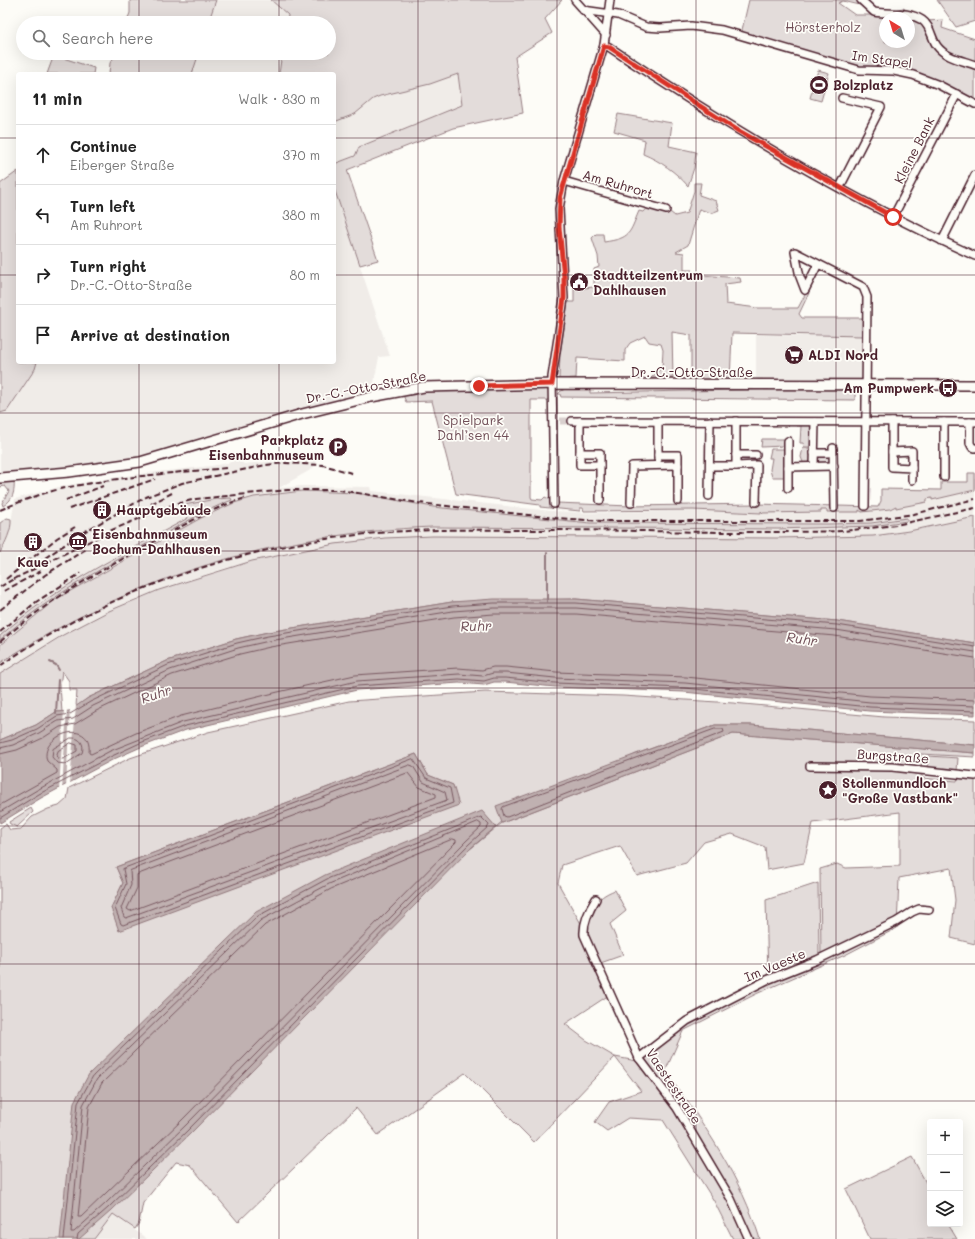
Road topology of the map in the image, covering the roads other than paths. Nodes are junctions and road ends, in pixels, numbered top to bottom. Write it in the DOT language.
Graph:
graph roads {
  1 [pos="575,0"];
  2 [pos="610,0"];
  3 [pos="861,0"];
  4 [pos="583,10"];
  5 [pos="609,13"];
  6 [pos="606,35"];
  7 [pos="604,46"];
  8 [pos="975,65"];
  9 [pos="957,94"];
  10 [pos="842,98"];
  11 [pos="975,104"];
  12 [pos="975,175"];
  13 [pos="564,181"];
  14 [pos="840,187"];
  15 [pos="666,210"];
  16 [pos="893,217"];
  17 [pos="942,241"];
  18 [pos="975,256"];
  19 [pos="818,264"];
  20 [pos="552,384"];
  21 [pos="866,385"];
  22 [pos="975,385"];
  23 [pos="572,420"];
  24 [pos="580,421"];
  25 [pos="658,421"];
  26 [pos="710,421"];
  27 [pos="736,422"];
  28 [pos="815,422"];
  29 [pos="865,422"];
  30 [pos="892,422"];
  31 [pos="944,422"];
  32 [pos="972,422"];
  33 [pos="788,441"];
  34 [pos="975,448"];
  35 [pos="892,452"];
  36 [pos="580,453"];
  37 [pos="814,453"];
  38 [pos="658,455"];
  39 [pos="736,455"];
  40 [pos="600,465"];
  41 [pos="658,465"];
  42 [pos="678,465"];
  43 [pos="757,465"];
  44 [pos="710,466"];
  45 [pos="736,466"];
  46 [pos="788,466"];
  47 [pos="814,466"];
  48 [pos="834,466"];
  49 [pos="912,468"];
  50 [pos="944,477"];
  51 [pos="0,478"];
  52 [pos="912,480"];
  53 [pos="788,488"];
  54 [pos="709,496"];
  55 [pos="600,500"];
  56 [pos="678,501"];
  57 [pos="756,502"];
  58 [pos="632,503"];
  59 [pos="554,504"];
  60 [pos="865,506"];
  61 [pos="834,508"];
  62 [pos="810,766"];
  63 [pos="975,776"];
  64 [pos="596,899"];
  65 [pos="929,910"];
  66 [pos="639,1058"];
  67 [pos="749,1239"];
  1 -- 4 [label="street"];
  2 -- 5 [label="street, Am Ruhrort"];
  3 -- 8 [label="street"];
  4 -- 5 [label="street, Im Stapel"];
  4 -- 6 [label="street"];
  5 -- 6 [label="street, Am Ruhrort"];
  5 -- 9 [label="street, Im Stapel"];
  6 -- 7 [label="street, Am Ruhrort"];
  7 -- 13 [label="street, Am Ruhrort"];
  7 -- 14 [label="street"];
  9 -- 11 [label="street, Im Stapel"];
  9 -- 16 [label="street, Kleine Bank"];
  10 -- 14 [label="street"];
  12 -- 17 [label="street"];
  13 -- 15 [label="street, Am Ruhrort"];
  13 -- 20 [label="street, Am Ruhrort"];
  14 -- 16 [label="street"];
  16 -- 17 [label="street"];
  17 -- 18 [label="street"];
  19 -- 19 [label="street"];
  19 -- 21 [label="street"];
  20 -- 21 [label="street, Dr.-C.-Otto-Straße"];
  20 -- 51 [label="street, Dr.-C.-Otto-Straße"];
  20 -- 59 [label="street, Am Ruhrort"];
  21 -- 22 [label="street, Dr.-C.-Otto-Straße"];
  21 -- 29 [label="street"];
  23 -- 24 [label="street"];
  24 -- 25 [label="street"];
  24 -- 36 [label="street"];
  25 -- 26 [label="street"];
  25 -- 38 [label="street"];
  26 -- 27 [label="street"];
  26 -- 44 [label="street"];
  27 -- 28 [label="street"];
  27 -- 39 [label="street"];
  28 -- 29 [label="street"];
  28 -- 37 [label="street"];
  29 -- 30 [label="street"];
  29 -- 60 [label="street"];
  30 -- 31 [label="street"];
  30 -- 35 [label="street"];
  31 -- 32 [label="street"];
  31 -- 50 [label="street"];
  32 -- 34 [label="street"];
  33 -- 46 [label="street"];
  35 -- 49 [label="street"];
  35 -- 49 [label="street"];
  36 -- 40 [label="street"];
  36 -- 40 [label="street"];
  37 -- 47 [label="street"];
  37 -- 48 [label="street"];
  38 -- 41 [label="street"];
  38 -- 42 [label="street"];
  39 -- 43 [label="street"];
  39 -- 45 [label="street"];
  40 -- 55 [label="street"];
  41 -- 42 [label="street"];
  41 -- 58 [label="street"];
  42 -- 56 [label="street"];
  43 -- 45 [label="street"];
  43 -- 57 [label="street"];
  44 -- 45 [label="street"];
  44 -- 54 [label="street"];
  46 -- 47 [label="street"];
  46 -- 53 [label="street"];
  47 -- 48 [label="street"];
  48 -- 61 [label="street"];
  49 -- 52 [label="street"];
  62 -- 63 [label="street, Burgstraße"];
  64 -- 66 [label="street, Vaestestraße"];
  65 -- 66 [label="street, Im Vaeste"];
  66 -- 67 [label="street, Vaestestraße"];
}
